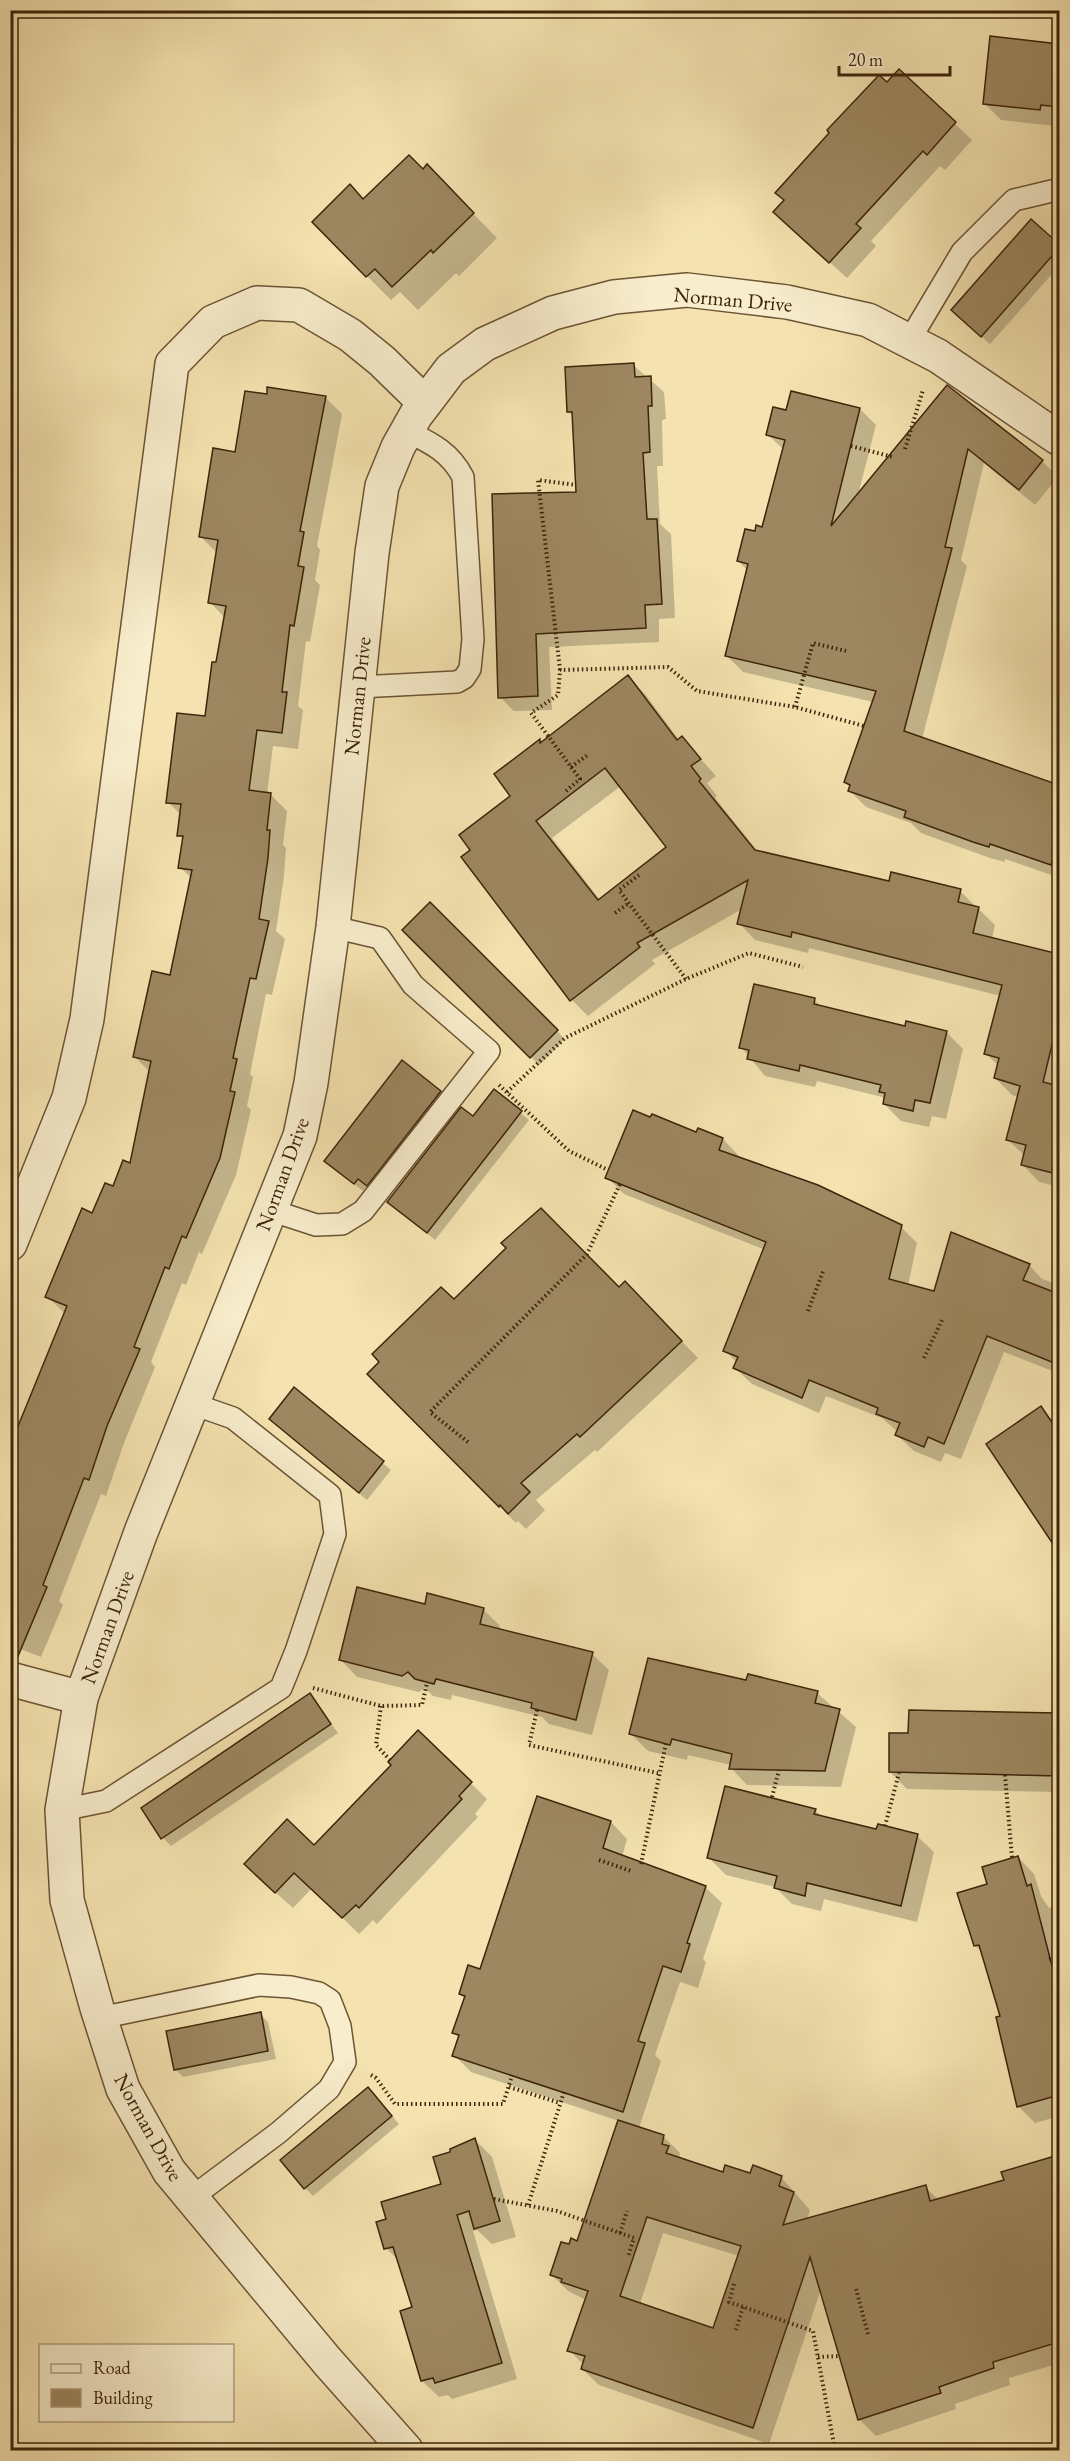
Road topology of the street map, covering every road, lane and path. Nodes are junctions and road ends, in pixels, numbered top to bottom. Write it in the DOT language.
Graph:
graph roads {
  1 [pos="1059,189"];
  2 [pos="921,347"];
  3 [pos="425,403"];
  4 [pos="407,431"];
  5 [pos="1059,437"];
  6 [pos="851,446"];
  7 [pos="905,449"];
  8 [pos="893,457"];
  9 [pos="576,485"];
  10 [pos="846,651"];
  11 [pos="560,670"];
  12 [pos="359,687"];
  13 [pos="795,707"];
  14 [pos="864,726"];
  15 [pos="589,754"];
  16 [pos="571,767"];
  17 [pos="566,791"];
  18 [pos="639,875"];
  19 [pos="629,903"];
  20 [pos="615,914"];
  21 [pos="333,927"];
  22 [pos="803,967"];
  23 [pos="686,979"];
  24 [pos="476,1069"];
  25 [pos="507,1092"];
  26 [pos="608,1170"];
  27 [pos="620,1184"];
  28 [pos="270,1210"];
  29 [pos="10,1244"];
  30 [pos="824,1269"];
  31 [pos="808,1311"];
  32 [pos="943,1318"];
  33 [pos="924,1358"];
  34 [pos="193,1404"];
  35 [pos="468,1442"];
  36 [pos="10,1679"];
  37 [pos="284,1680"];
  38 [pos="427,1683"];
  39 [pos="81,1698"];
  40 [pos="381,1706"];
  41 [pos="537,1710"];
  42 [pos="666,1743"];
  43 [pos="390,1760"];
  44 [pos="779,1770"];
  45 [pos="658,1773"];
  46 [pos="899,1773"];
  47 [pos="1005,1775"];
  48 [pos="772,1797"];
  49 [pos="62,1810"];
  50 [pos="885,1826"];
  51 [pos="1012,1858"];
  52 [pos="598,1860"];
  53 [pos="641,1864"];
  54 [pos="631,1871"];
  55 [pos="1059,1956"];
  56 [pos="1049,1959"];
  57 [pos="100,2018"];
  58 [pos="345,2061"];
  59 [pos="512,2076"];
  60 [pos="509,2087"];
  61 [pos="564,2092"];
  62 [pos="560,2103"];
  63 [pos="191,2198"];
  64 [pos="494,2199"];
  65 [pos="528,2205"];
  66 [pos="627,2211"];
  67 [pos="620,2233"];
  68 [pos="628,2257"];
  69 [pos="734,2284"];
  70 [pos="856,2289"];
  71 [pos="743,2307"];
  72 [pos="736,2330"];
  73 [pos="868,2334"];
  74 [pos="840,2356"];
  75 [pos="818,2357"];
  76 [pos="406,2451"];
  77 [pos="835,2451"];
  1 -- 2 [label="lane"];
  2 -- 3 [label="street, Norman Drive"];
  2 -- 5 [label="street, Norman Drive"];
  2 -- 7 [label="path"];
  3 -- 4 [label="street, Norman Drive"];
  3 -- 29 [label="street"];
  4 -- 12 [label="street, Norman Drive"];
  4 -- 12 [label="lane"];
  6 -- 8 [label="path"];
  9 -- 11 [label="path"];
  10 -- 13 [label="path"];
  11 -- 13 [label="path"];
  11 -- 16 [label="path"];
  12 -- 21 [label="street, Norman Drive"];
  13 -- 14 [label="path"];
  15 -- 16 [label="path"];
  16 -- 17 [label="path"];
  18 -- 19 [label="path"];
  19 -- 20 [label="path"];
  19 -- 23 [label="path"];
  21 -- 24 [label="lane"];
  21 -- 28 [label="street, Norman Drive"];
  22 -- 23 [label="path"];
  23 -- 25 [label="path"];
  24 -- 25 [label="path"];
  24 -- 28 [label="lane"];
  25 -- 26 [label="path"];
  27 -- 35 [label="path"];
  28 -- 34 [label="street, Norman Drive"];
  30 -- 31 [label="path"];
  32 -- 33 [label="path"];
  34 -- 37 [label="lane"];
  34 -- 39 [label="street, Norman Drive"];
  36 -- 39 [label="street"];
  37 -- 40 [label="path"];
  37 -- 49 [label="lane"];
  38 -- 40 [label="path"];
  39 -- 49 [label="street, Norman Drive"];
  40 -- 43 [label="path"];
  41 -- 45 [label="path"];
  42 -- 45 [label="path"];
  44 -- 48 [label="path"];
  45 -- 53 [label="path"];
  46 -- 50 [label="path"];
  47 -- 51 [label="path"];
  49 -- 57 [label="street, Norman Drive"];
  52 -- 54 [label="path"];
  55 -- 56 [label="path"];
  57 -- 58 [label="lane"];
  57 -- 63 [label="street, Norman Drive"];
  58 -- 60 [label="path"];
  58 -- 63 [label="lane"];
  59 -- 60 [label="path"];
  60 -- 62 [label="path"];
  61 -- 62 [label="path"];
  62 -- 65 [label="path"];
  63 -- 76 [label="street, Norman Drive"];
  64 -- 65 [label="path"];
  65 -- 67 [label="path"];
  66 -- 67 [label="path"];
  67 -- 68 [label="path"];
  69 -- 71 [label="path"];
  70 -- 73 [label="path"];
  71 -- 72 [label="path"];
  71 -- 75 [label="path"];
  74 -- 75 [label="path"];
  75 -- 77 [label="path"];
}
